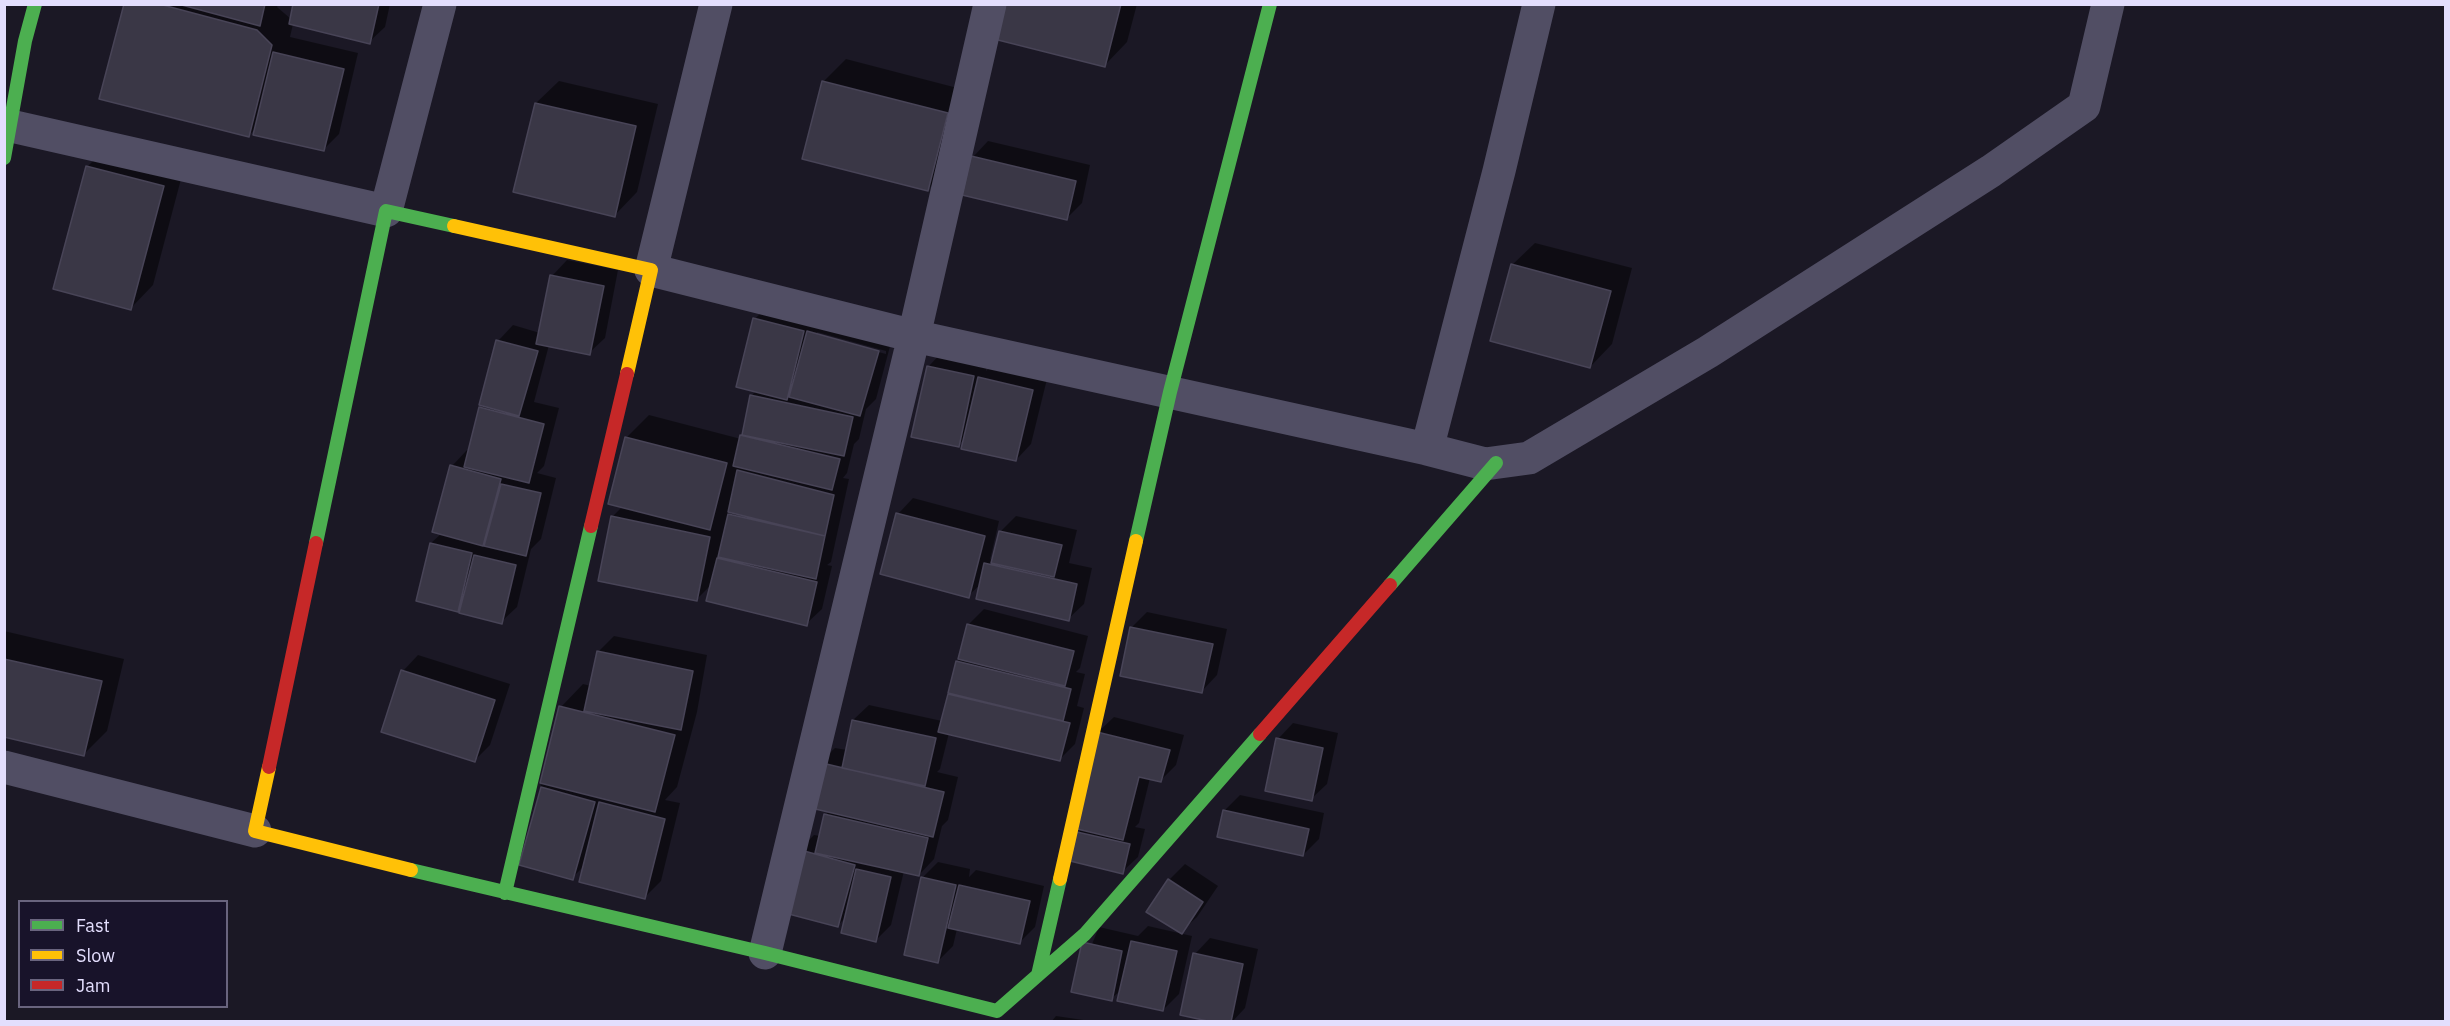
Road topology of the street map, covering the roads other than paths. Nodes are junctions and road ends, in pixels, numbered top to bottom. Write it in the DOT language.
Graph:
graph roads {
  1 [pos="35,4"];
  2 [pos="440,4"];
  3 [pos="716,4"];
  4 [pos="990,4"];
  5 [pos="1270,4"];
  6 [pos="1539,4"];
  7 [pos="2108,4"];
  8 [pos="15,39"];
  9 [pos="11,126"];
  10 [pos="4,158"];
  11 [pos="386,212"];
  12 [pos="651,270"];
  13 [pos="914,336"];
  14 [pos="1170,392"];
  15 [pos="1427,449"];
  16 [pos="1496,463"];
  17 [pos="4,767"];
  18 [pos="255,831"];
  19 [pos="505,893"];
  20 [pos="765,953"];
  21 [pos="1038,975"];
  22 [pos="963,1013"];
  1 -- 8 [label="street"];
  2 -- 11 [label="street"];
  3 -- 12 [label="street"];
  4 -- 13 [label="street"];
  5 -- 14 [label="street"];
  6 -- 15 [label="street"];
  7 -- 16 [label="street"];
  8 -- 9 [label="street"];
  9 -- 10 [label="street"];
  9 -- 11 [label="street"];
  11 -- 12 [label="street"];
  11 -- 18 [label="street"];
  12 -- 13 [label="street"];
  12 -- 19 [label="street"];
  13 -- 14 [label="street"];
  13 -- 20 [label="street"];
  14 -- 15 [label="street"];
  14 -- 21 [label="street"];
  15 -- 16 [label="street"];
  16 -- 21 [label="street"];
  17 -- 18 [label="street"];
  18 -- 19 [label="street"];
  19 -- 20 [label="street"];
  20 -- 22 [label="street"];
  21 -- 22 [label="street"];
}
